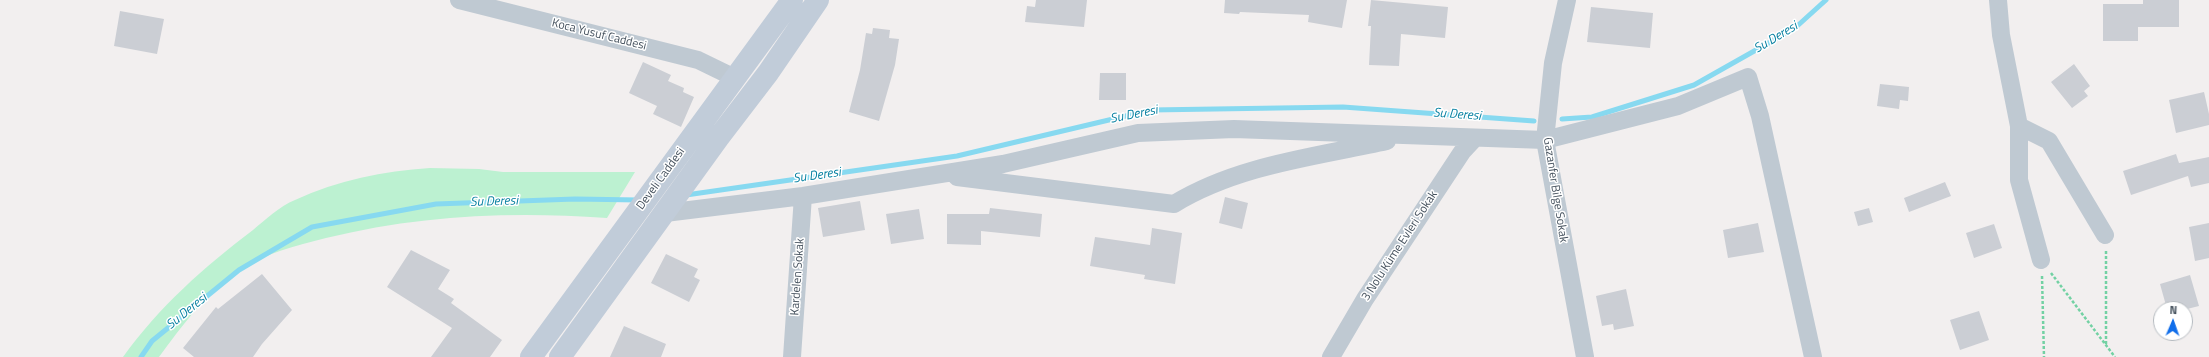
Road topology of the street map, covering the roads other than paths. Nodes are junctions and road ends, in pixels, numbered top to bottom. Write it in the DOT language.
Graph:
graph roads {
  1 [pos="459,0"];
  2 [pos="792,0"];
  3 [pos="818,0"];
  4 [pos="1567,0"];
  5 [pos="1998,0"];
  6 [pos="495,5"];
  7 [pos="735,78"];
  8 [pos="2019,126"];
  9 [pos="1414,136"];
  10 [pos="1475,138"];
  11 [pos="1544,140"];
  12 [pos="936,175"];
  13 [pos="803,196"];
  14 [pos="668,208"];
  15 [pos="2105,234"];
  16 [pos="2041,260"];
  17 [pos="530,357"];
  18 [pos="560,357"];
  19 [pos="792,357"];
  20 [pos="1331,357"];
  21 [pos="1584,357"];
  22 [pos="1813,357"];
  1 -- 6 [label="street, Koca Yusuf Caddesi"];
  2 -- 7 [label="main road, Develi Caddesi"];
  3 -- 14 [label="main road, Develi Caddesi"];
  4 -- 11 [label="street, Gazanfer Bilge Sokak"];
  5 -- 8 [label="street"];
  6 -- 7 [label="street, Koca Yusuf Caddesi"];
  7 -- 17 [label="main road, Develi Caddesi"];
  8 -- 15 [label="street"];
  8 -- 16 [label="street"];
  9 -- 10 [label="street"];
  9 -- 12 [label="street"];
  9 -- 12 [label="street"];
  10 -- 11 [label="street"];
  10 -- 20 [label="street, 3 Nolu Küme Evleri Sokak"];
  11 -- 21 [label="street, Gazanfer Bilge Sokak"];
  11 -- 22 [label="street"];
  12 -- 13 [label="street"];
  13 -- 14 [label="street"];
  13 -- 19 [label="street, Kardelen Sokak"];
  14 -- 18 [label="main road, Develi Caddesi"];
}
